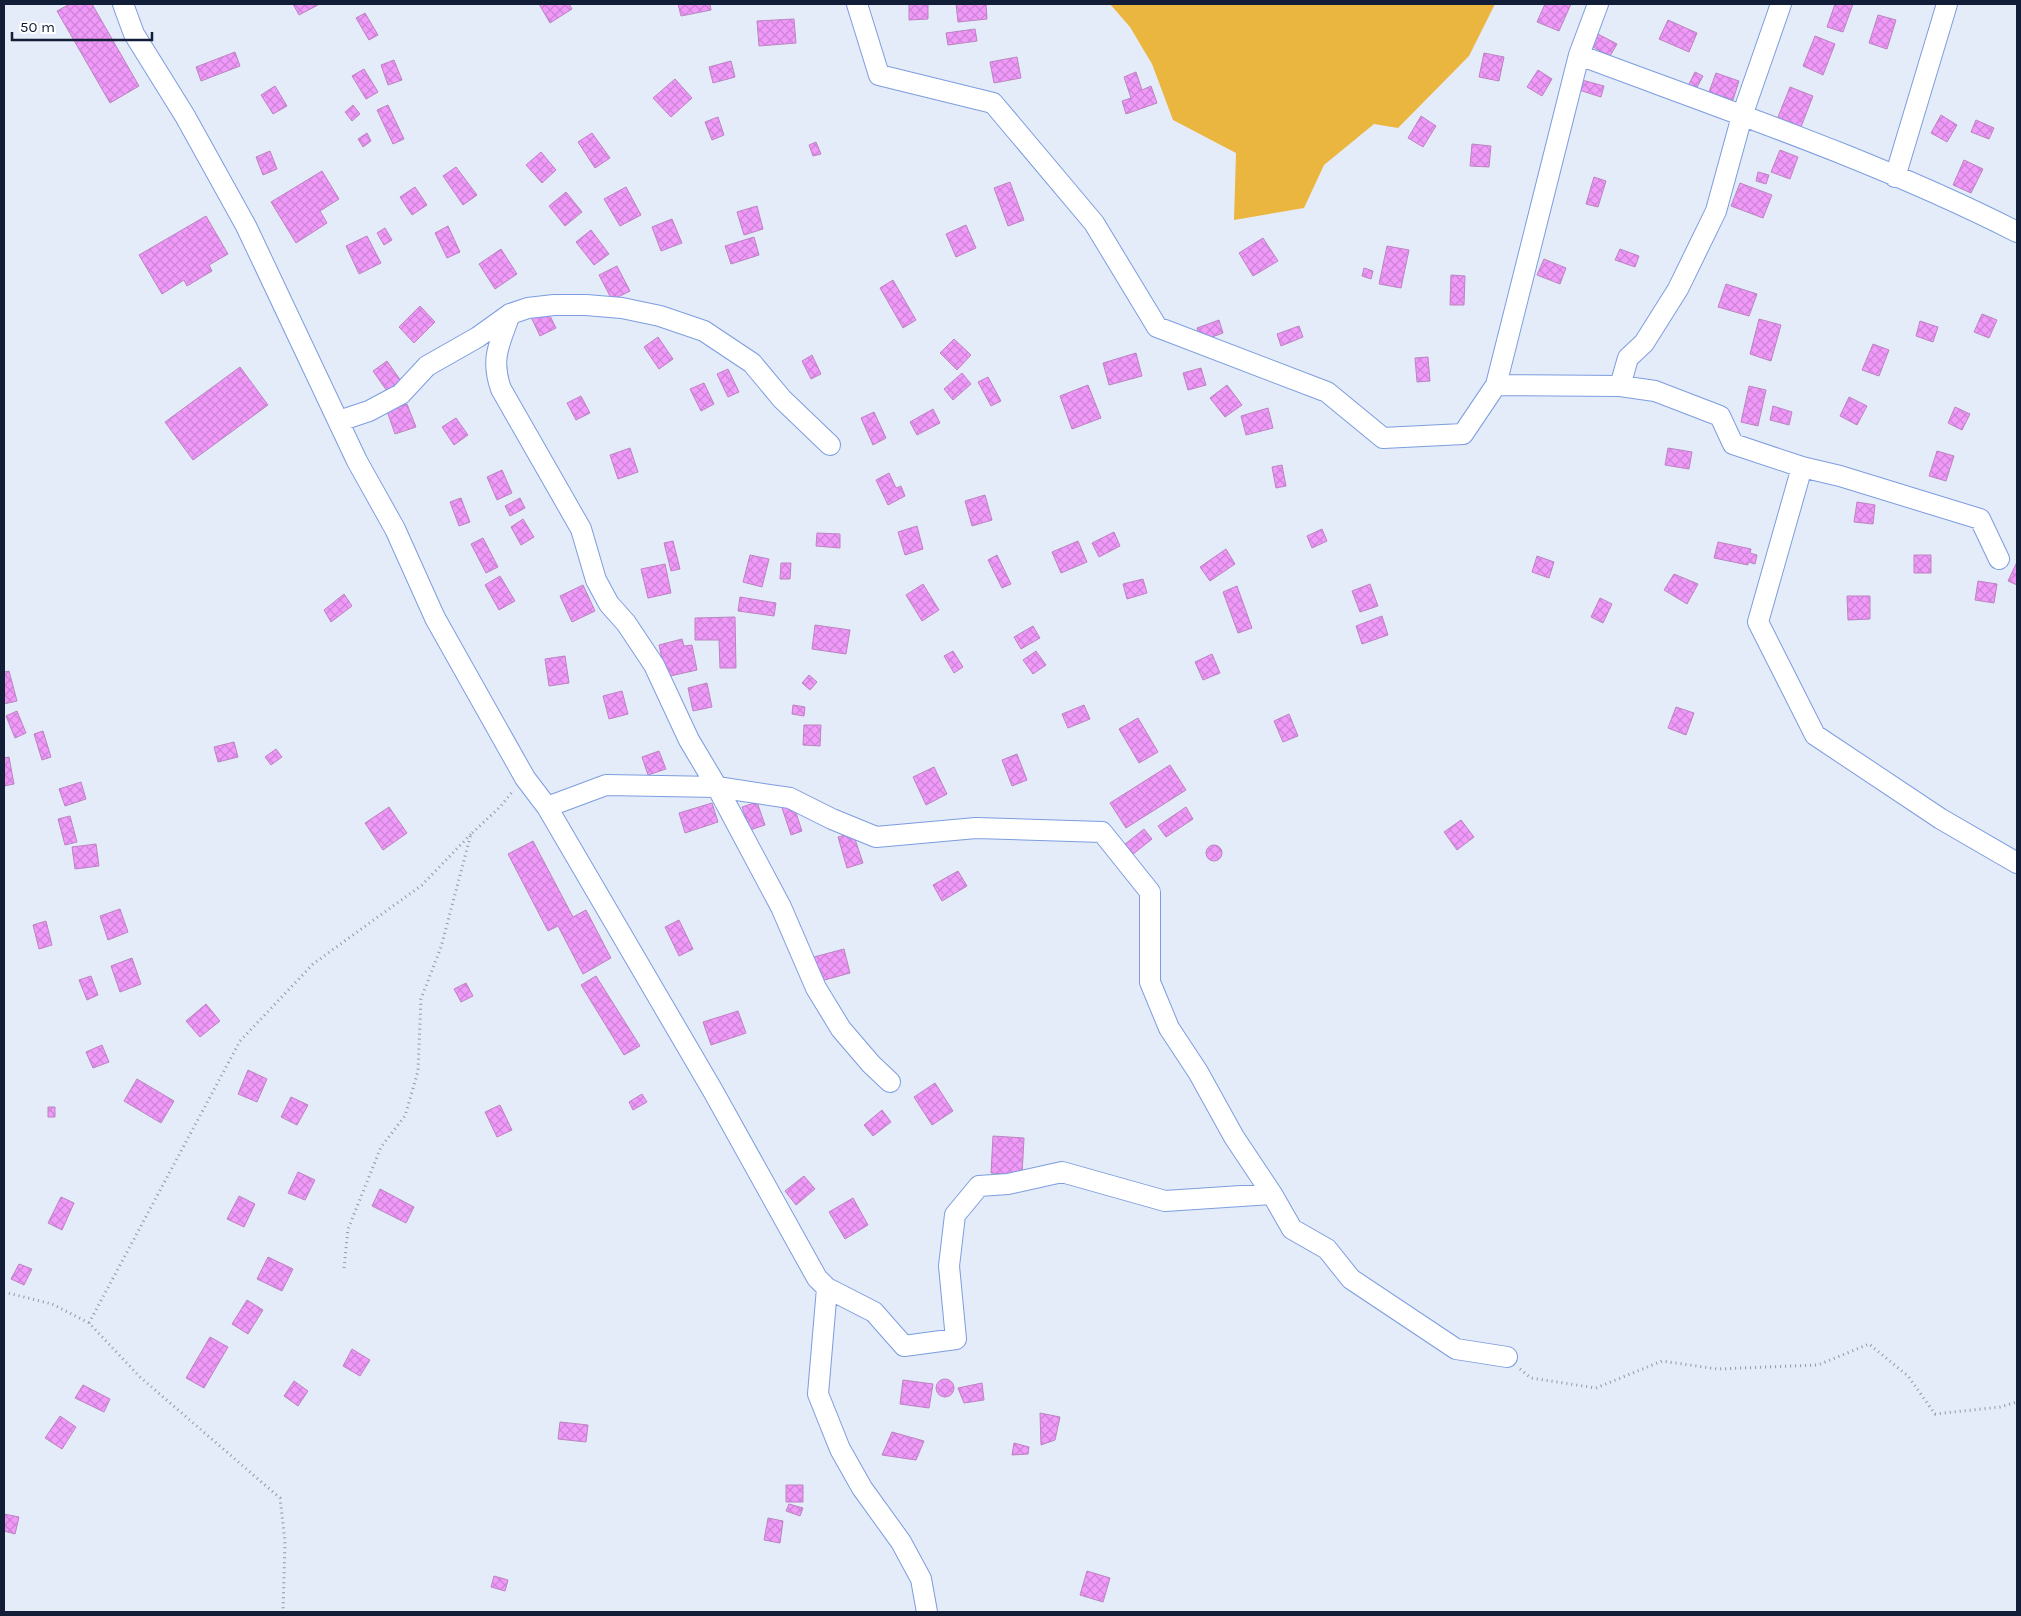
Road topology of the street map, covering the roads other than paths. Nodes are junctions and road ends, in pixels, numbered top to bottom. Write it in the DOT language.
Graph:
graph roads {
  1 [pos="124,4"];
  2 [pos="857,4"];
  3 [pos="1598,4"];
  4 [pos="1782,4"];
  5 [pos="1946,4"];
  6 [pos="1579,55"];
  7 [pos="1742,116"];
  8 [pos="1895,177"];
  9 [pos="2017,232"];
  10 [pos="510,314"];
  11 [pos="1496,385"];
  12 [pos="1620,386"];
  13 [pos="339,421"];
  14 [pos="830,445"];
  15 [pos="1802,468"];
  16 [pos="1999,559"];
  17 [pos="717,787"];
  18 [pos="547,807"];
  19 [pos="2017,863"];
  20 [pos="890,1082"];
  21 [pos="1272,1194"];
  22 [pos="827,1288"];
  23 [pos="1507,1357"];
  24 [pos="928,1612"];
  1 -- 13 [label="street"];
  2 -- 11 [label="street"];
  3 -- 6 [label="street"];
  4 -- 7 [label="street"];
  5 -- 8 [label="street"];
  6 -- 7 [label="street"];
  6 -- 11 [label="street"];
  7 -- 8 [label="street"];
  7 -- 12 [label="street"];
  8 -- 9 [label="street"];
  10 -- 13 [label="street"];
  10 -- 14 [label="street"];
  10 -- 17 [label="street"];
  11 -- 12 [label="street"];
  12 -- 15 [label="street"];
  13 -- 18 [label="street"];
  15 -- 16 [label="street"];
  15 -- 19 [label="street"];
  17 -- 18 [label="street"];
  17 -- 20 [label="street"];
  17 -- 21 [label="street"];
  18 -- 22 [label="street"];
  21 -- 22 [label="street"];
  21 -- 23 [label="street"];
  22 -- 24 [label="street"];
}
